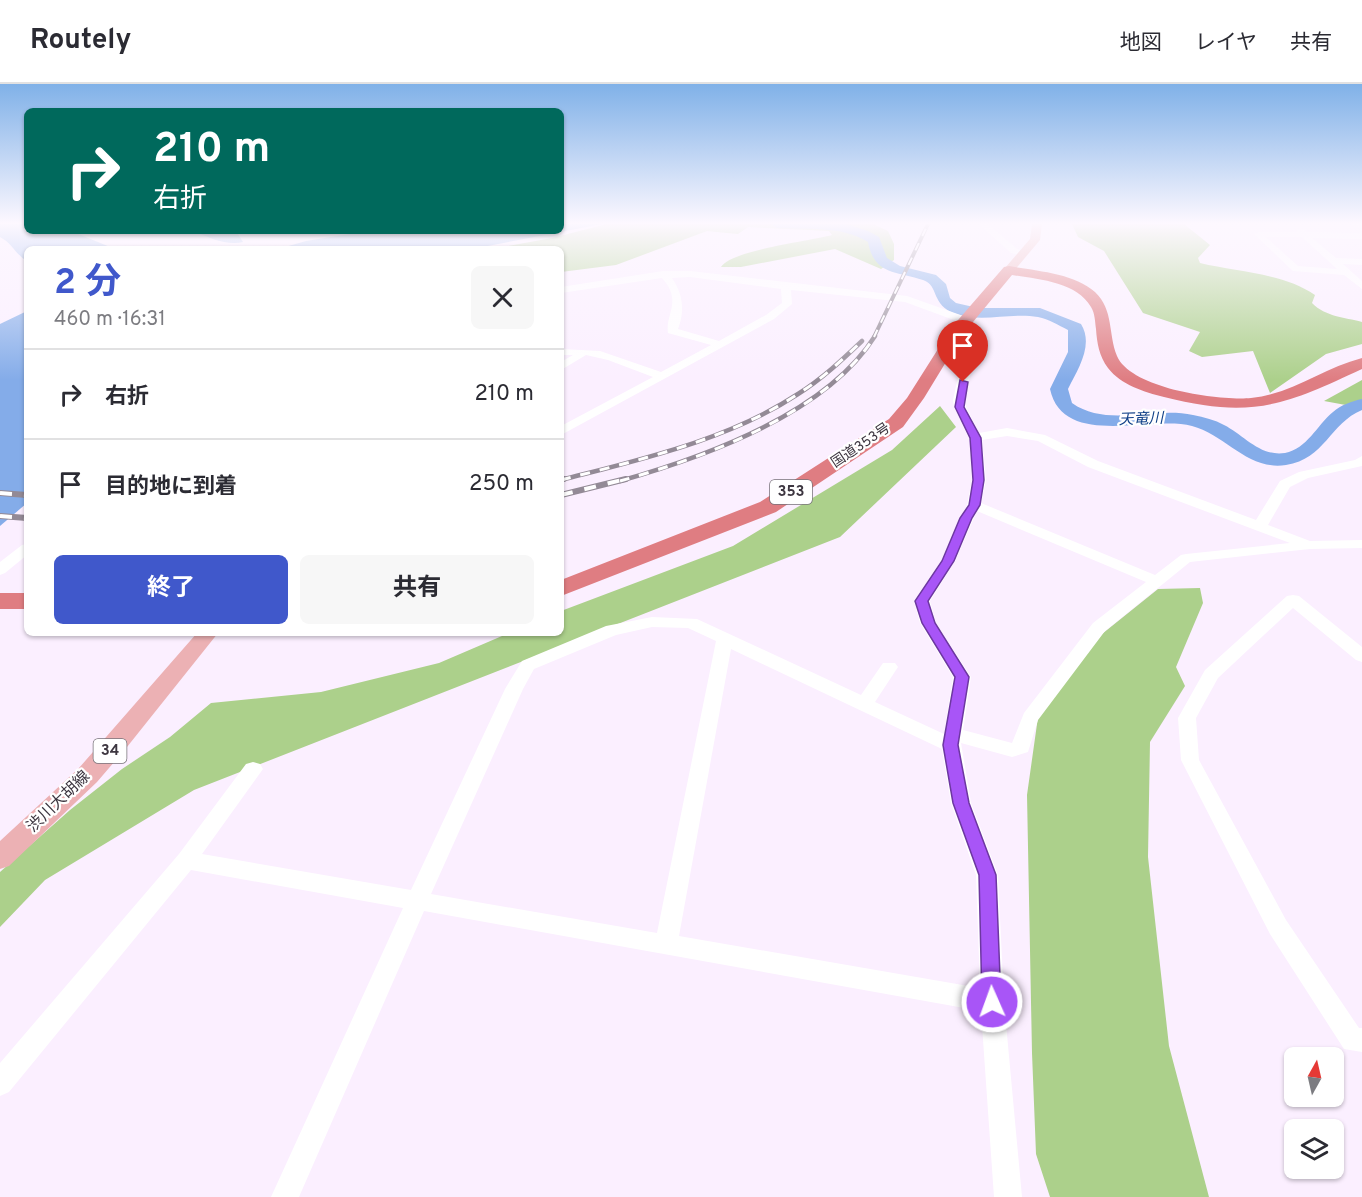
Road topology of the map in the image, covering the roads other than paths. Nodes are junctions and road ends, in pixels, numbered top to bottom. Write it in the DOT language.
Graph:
graph roads {
  1 [pos="651,276"];
  2 [pos="665,276"];
  3 [pos="710,276"];
  4 [pos="1004,276"];
  5 [pos="1039,276"];
  6 [pos="1350,276"];
  7 [pos="1362,286"];
  8 [pos="785,287"];
  9 [pos="564,290"];
  10 [pos="970,315"];
  11 [pos="719,344"];
  12 [pos="564,352"];
  13 [pos="584,352"];
  14 [pos="1362,363"];
  15 [pos="564,366"];
  16 [pos="661,376"];
  17 [pos="564,429"];
  18 [pos="976,438"];
  19 [pos="1362,460"];
  20 [pos="974,505"];
  21 [pos="1260,526"];
  22 [pos="1362,544"];
  23 [pos="1310,545"];
  24 [pos="24,551"];
  25 [pos="0,570"];
  26 [pos="1156,581"];
  27 [pos="564,588"];
  28 [pos="0,601"];
  29 [pos="24,601"];
  30 [pos="205,636"];
  31 [pos="725,638"];
  32 [pos="1362,656"];
  33 [pos="889,667"];
  34 [pos="864,704"];
  35 [pos="952,739"];
  36 [pos="253,770"];
  37 [pos="0,858"];
  38 [pos="186,860"];
  39 [pos="417,902"];
  40 [pos="666,944"];
  41 [pos="992,1002"];
  42 [pos="1362,1040"];
  43 [pos="0,1083"];
  44 [pos="285,1197"];
  45 [pos="1008,1197"];
  1 -- 9 [label="street"];
  2 -- 11 [label="street"];
  3 -- 8 [label="street"];
  4 -- 10 [label="highway, 国道353号 / 353"];
  5 -- 14 [label="highway"];
  6 -- 7 [label="street"];
  8 -- 10 [label="street"];
  8 -- 11 [label="street"];
  10 -- 18 [label="street"];
  10 -- 27 [label="highway, 国道353号 / 353"];
  11 -- 16 [label="street"];
  12 -- 13 [label="street"];
  13 -- 15 [label="street"];
  13 -- 16 [label="street"];
  16 -- 17 [label="street"];
  18 -- 20 [label="street"];
  18 -- 21 [label="street"];
  19 -- 21 [label="street"];
  20 -- 26 [label="street"];
  20 -- 35 [label="street"];
  21 -- 23 [label="street"];
  22 -- 23 [label="street"];
  23 -- 26 [label="street"];
  24 -- 25 [label="street"];
  26 -- 35 [label="street"];
  28 -- 29 [label="highway"];
  30 -- 37 [label="main road, 渋川大胡線 / 34"];
  31 -- 34 [label="street"];
  31 -- 39 [label="street"];
  31 -- 40 [label="street"];
  32 -- 42 [label="street"];
  33 -- 34 [label="street"];
  34 -- 35 [label="street"];
  35 -- 41 [label="street"];
  36 -- 38 [label="street"];
  38 -- 39 [label="street"];
  38 -- 43 [label="street"];
  39 -- 40 [label="street"];
  39 -- 44 [label="street"];
  40 -- 41 [label="street"];
  41 -- 45 [label="street"];
}
